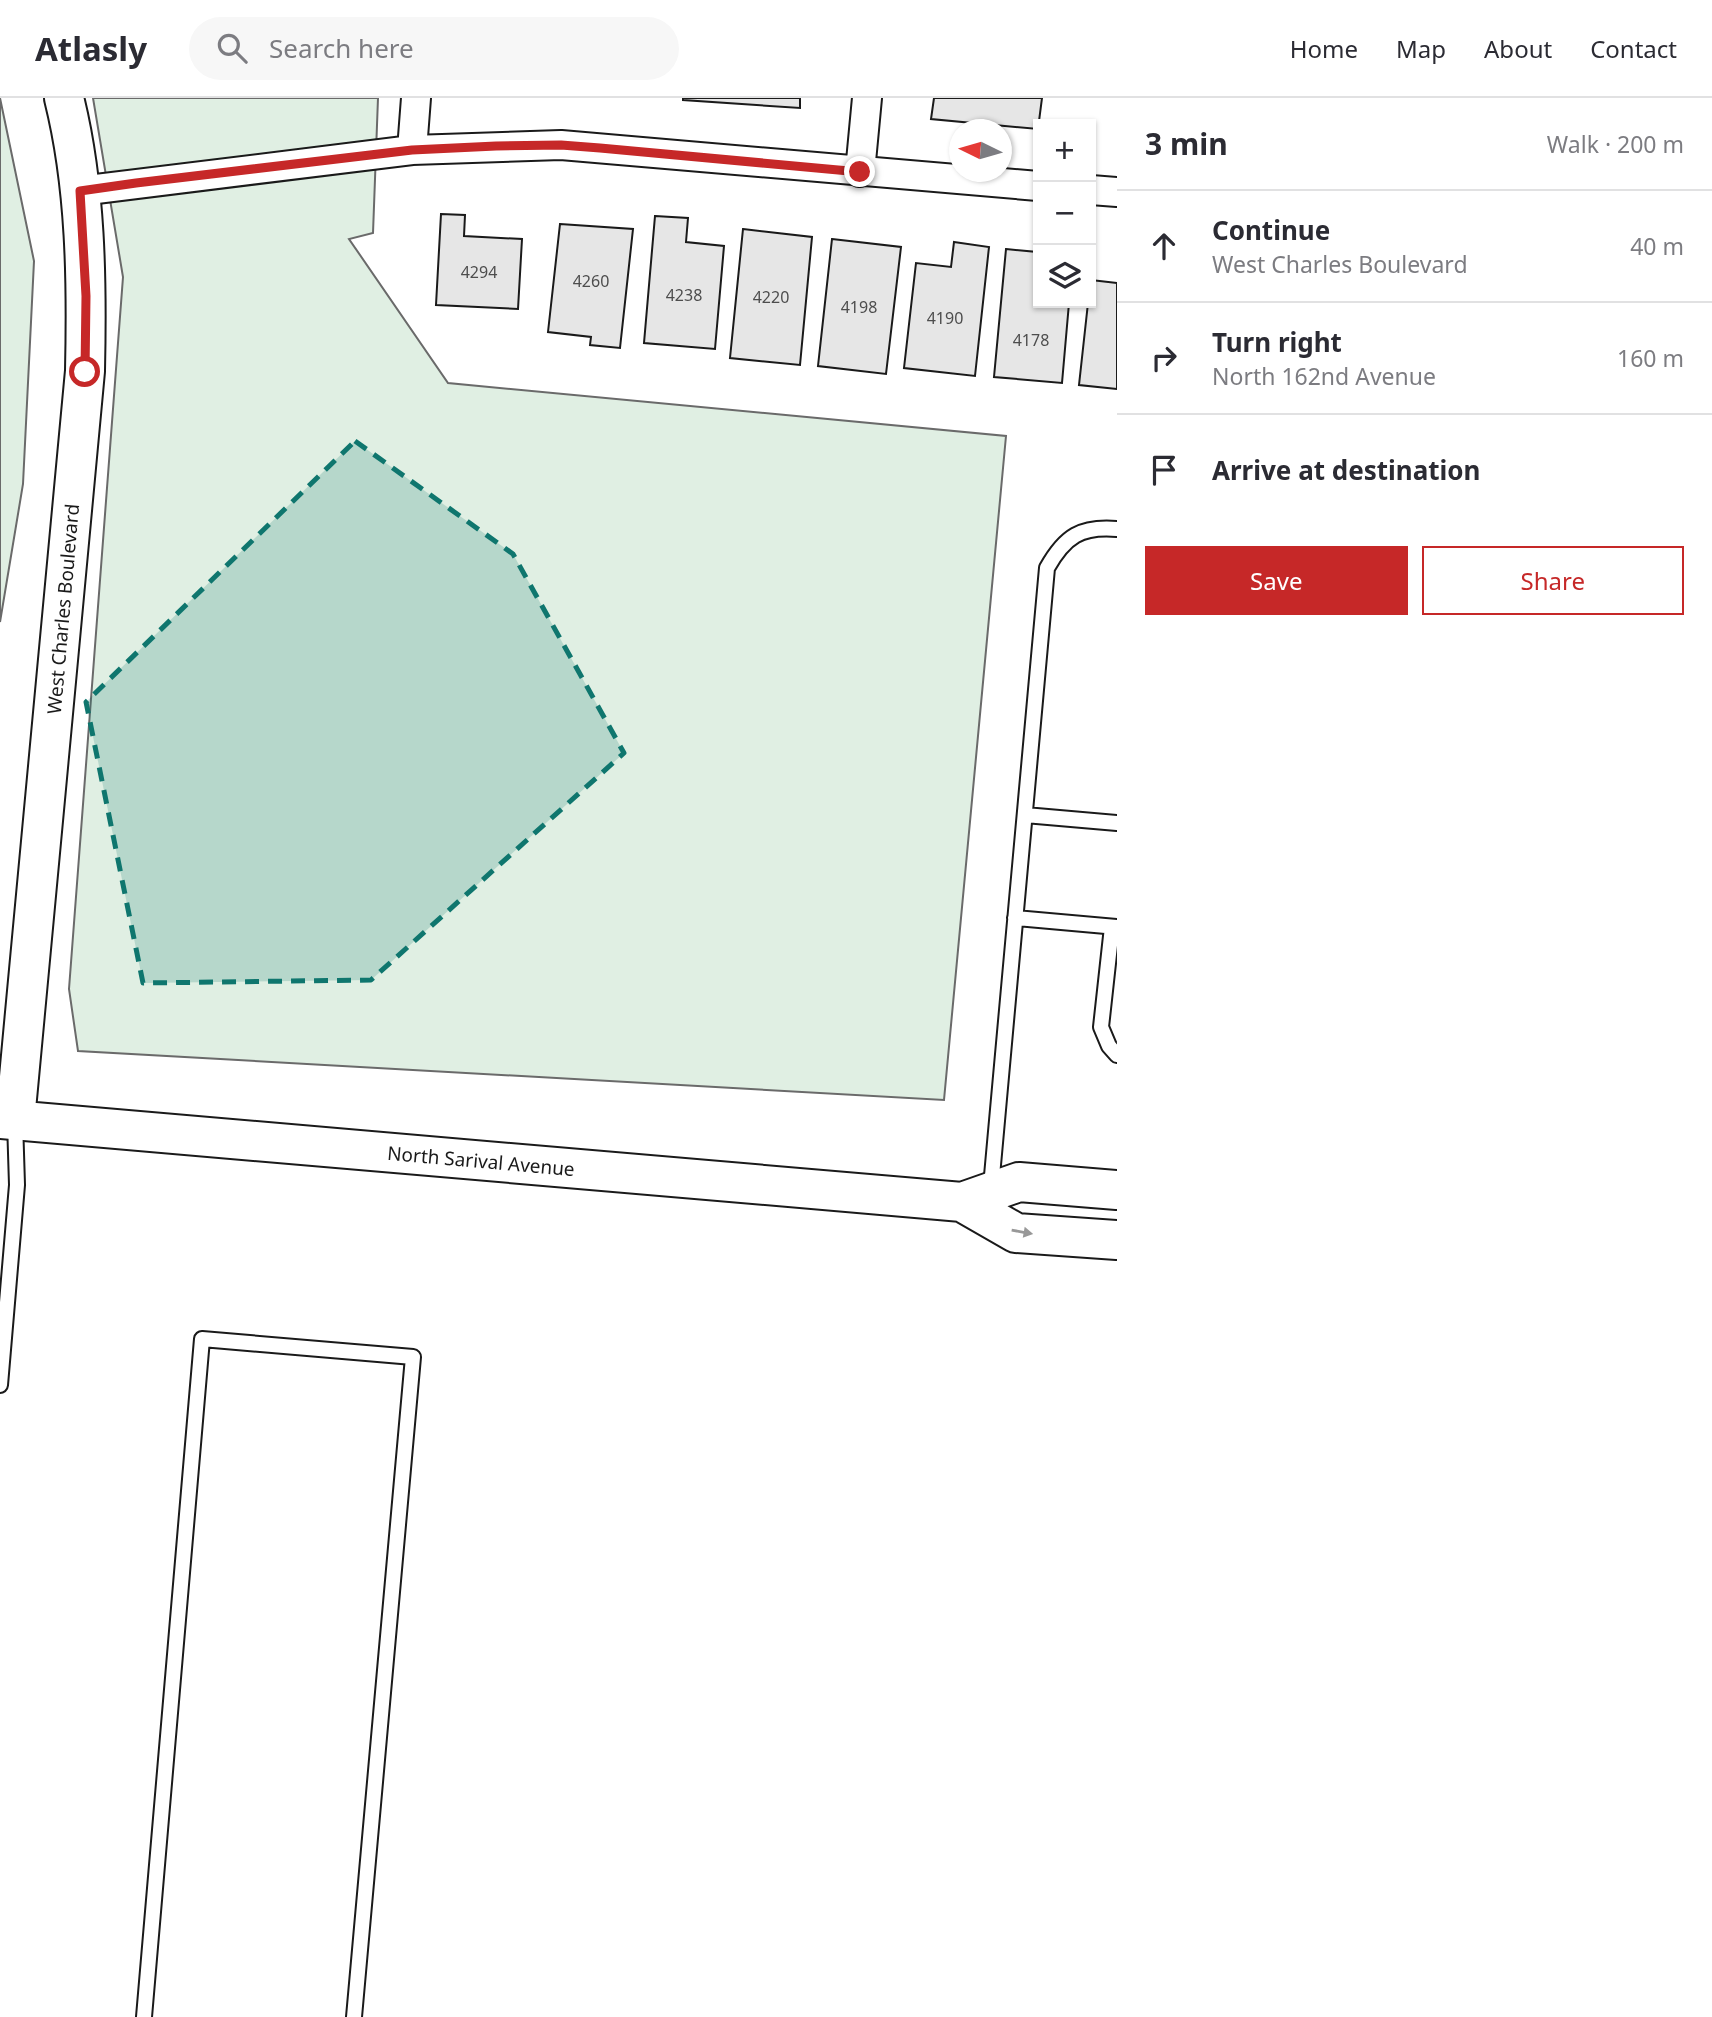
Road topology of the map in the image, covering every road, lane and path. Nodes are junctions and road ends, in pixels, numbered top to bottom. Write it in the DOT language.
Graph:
graph roads {
  1 [pos="64,98"];
  2 [pos="416,98"];
  3 [pos="867,98"];
  4 [pos="412,150"];
  5 [pos="860,172"];
  6 [pos="1033,186"];
  7 [pos="1096,190"];
  8 [pos="80,191"];
  9 [pos="1117,192"];
  10 [pos="1117,529"];
  11 [pos="1025,815"];
  12 [pos="1117,822"];
  13 [pos="1015,918"];
  14 [pos="1114,927"];
  15 [pos="1117,1055"];
  16 [pos="8,1119"];
  17 [pos="1117,1189"];
  18 [pos="976,1197"];
  19 [pos="1117,1240"];
  20 [pos="0,1385"];
  21 [pos="144,2017"];
  22 [pos="354,2017"];
  1 -- 8 [label="street, West Charles Boulevard"];
  2 -- 4 [label="street"];
  3 -- 5 [label="street"];
  4 -- 5 [label="street"];
  4 -- 8 [label="street"];
  5 -- 6 [label="street"];
  7 -- 9 [label="street"];
  8 -- 16 [label="street, West Charles Boulevard"];
  10 -- 11 [label="lane"];
  11 -- 12 [label="lane"];
  11 -- 13 [label="lane"];
  13 -- 14 [label="lane"];
  13 -- 18 [label="lane"];
  14 -- 15 [label="lane"];
  16 -- 18 [label="street, North Sarival Avenue"];
  16 -- 20 [label="lane"];
  17 -- 18 [label="street, North Sarival Avenue"];
  18 -- 19 [label="street, North Sarival Avenue, one-way"];
  21 -- 22 [label="lane"];
}
